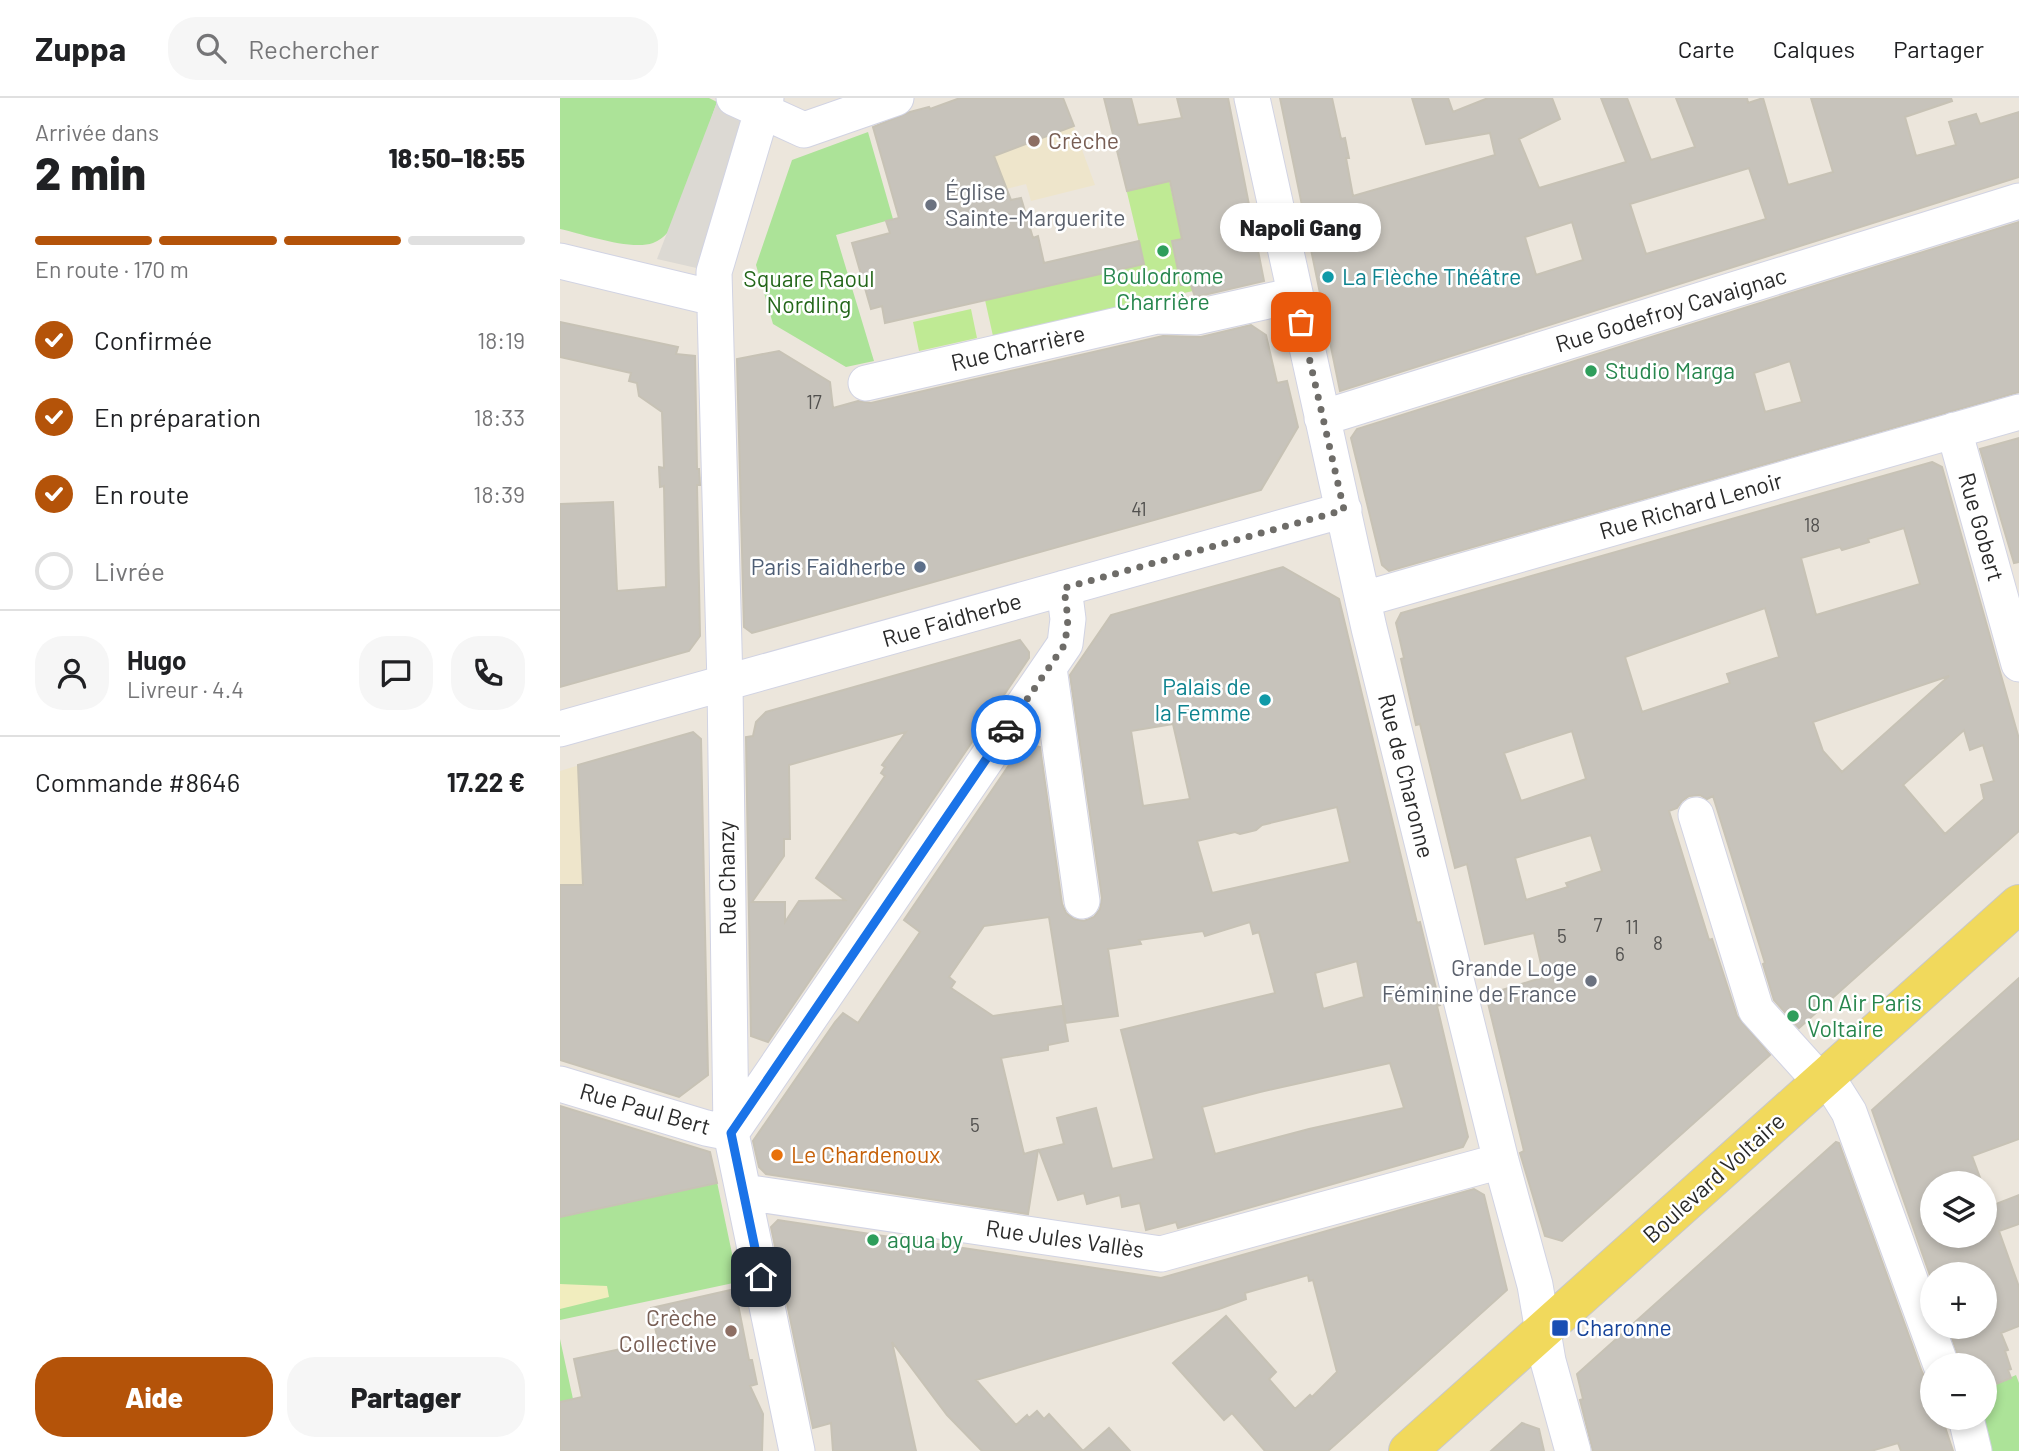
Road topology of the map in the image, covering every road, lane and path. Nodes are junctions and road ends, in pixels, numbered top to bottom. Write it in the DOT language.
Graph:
graph roads {
  1 [pos="896,98"];
  2 [pos="1252,98"];
  3 [pos="754,103"];
  4 [pos="2019,201"];
  5 [pos="560,261"];
  6 [pos="1295,295"];
  7 [pos="714,298"];
  8 [pos="866,383"];
  9 [pos="2019,412"];
  10 [pos="1322,418"];
  11 [pos="1954,430"];
  12 [pos="1344,510"];
  13 [pos="1064,588"];
  14 [pos="1364,599"];
  15 [pos="2019,664"];
  16 [pos="1049,668"];
  17 [pos="725,684"];
  18 [pos="560,729"];
  19 [pos="1696,815"];
  20 [pos="1082,901"];
  21 [pos="2019,904"];
  22 [pos="1824,1079"];
  23 [pos="560,1084"];
  24 [pos="731,1133"];
  25 [pos="1501,1161"];
  26 [pos="744,1192"];
  27 [pos="1543,1331"];
  28 [pos="1937,1353"];
  29 [pos="1969,1430"];
  30 [pos="797,1451"];
  31 [pos="1408,1451"];
  32 [pos="1573,1451"];
  33 [pos="1974,1451"];
  1 -- 3 [label="street"];
  2 -- 6 [label="street, Rue de Charonne"];
  3 -- 7 [label="street, Rue Chanzy"];
  4 -- 10 [label="street, Rue Godefroy Cavaignac"];
  5 -- 7 [label="street"];
  6 -- 8 [label="street, Rue Charrière"];
  6 -- 10 [label="street, Rue de Charonne"];
  7 -- 17 [label="street, Rue Chanzy"];
  9 -- 11 [label="street, Rue Richard Lenoir"];
  10 -- 12 [label="street, Rue de Charonne"];
  11 -- 14 [label="street, Rue Richard Lenoir"];
  11 -- 15 [label="street, Rue Gobert"];
  12 -- 13 [label="street, Rue Faidherbe"];
  12 -- 14 [label="street, Rue de Charonne"];
  13 -- 16 [label="street"];
  13 -- 17 [label="street, Rue Faidherbe"];
  14 -- 25 [label="street, Rue de Charonne"];
  16 -- 20 [label="street"];
  16 -- 24 [label="street"];
  17 -- 18 [label="street, Rue Faidherbe"];
  17 -- 24 [label="street, Rue Chanzy"];
  19 -- 22 [label="street"];
  21 -- 22 [label="main road, Boulevard Voltaire"];
  22 -- 27 [label="main road, Boulevard Voltaire"];
  22 -- 28 [label="street"];
  23 -- 24 [label="street, Rue Paul Bert"];
  24 -- 26 [label="street, Rue Chanzy"];
  25 -- 26 [label="street, Rue Jules Vallès"];
  25 -- 27 [label="street, Rue de Charonne"];
  26 -- 30 [label="street, Rue Chanzy"];
  27 -- 31 [label="main road, Boulevard Voltaire"];
  27 -- 32 [label="street, Rue de Charonne"];
  29 -- 33 [label="street"];
}
